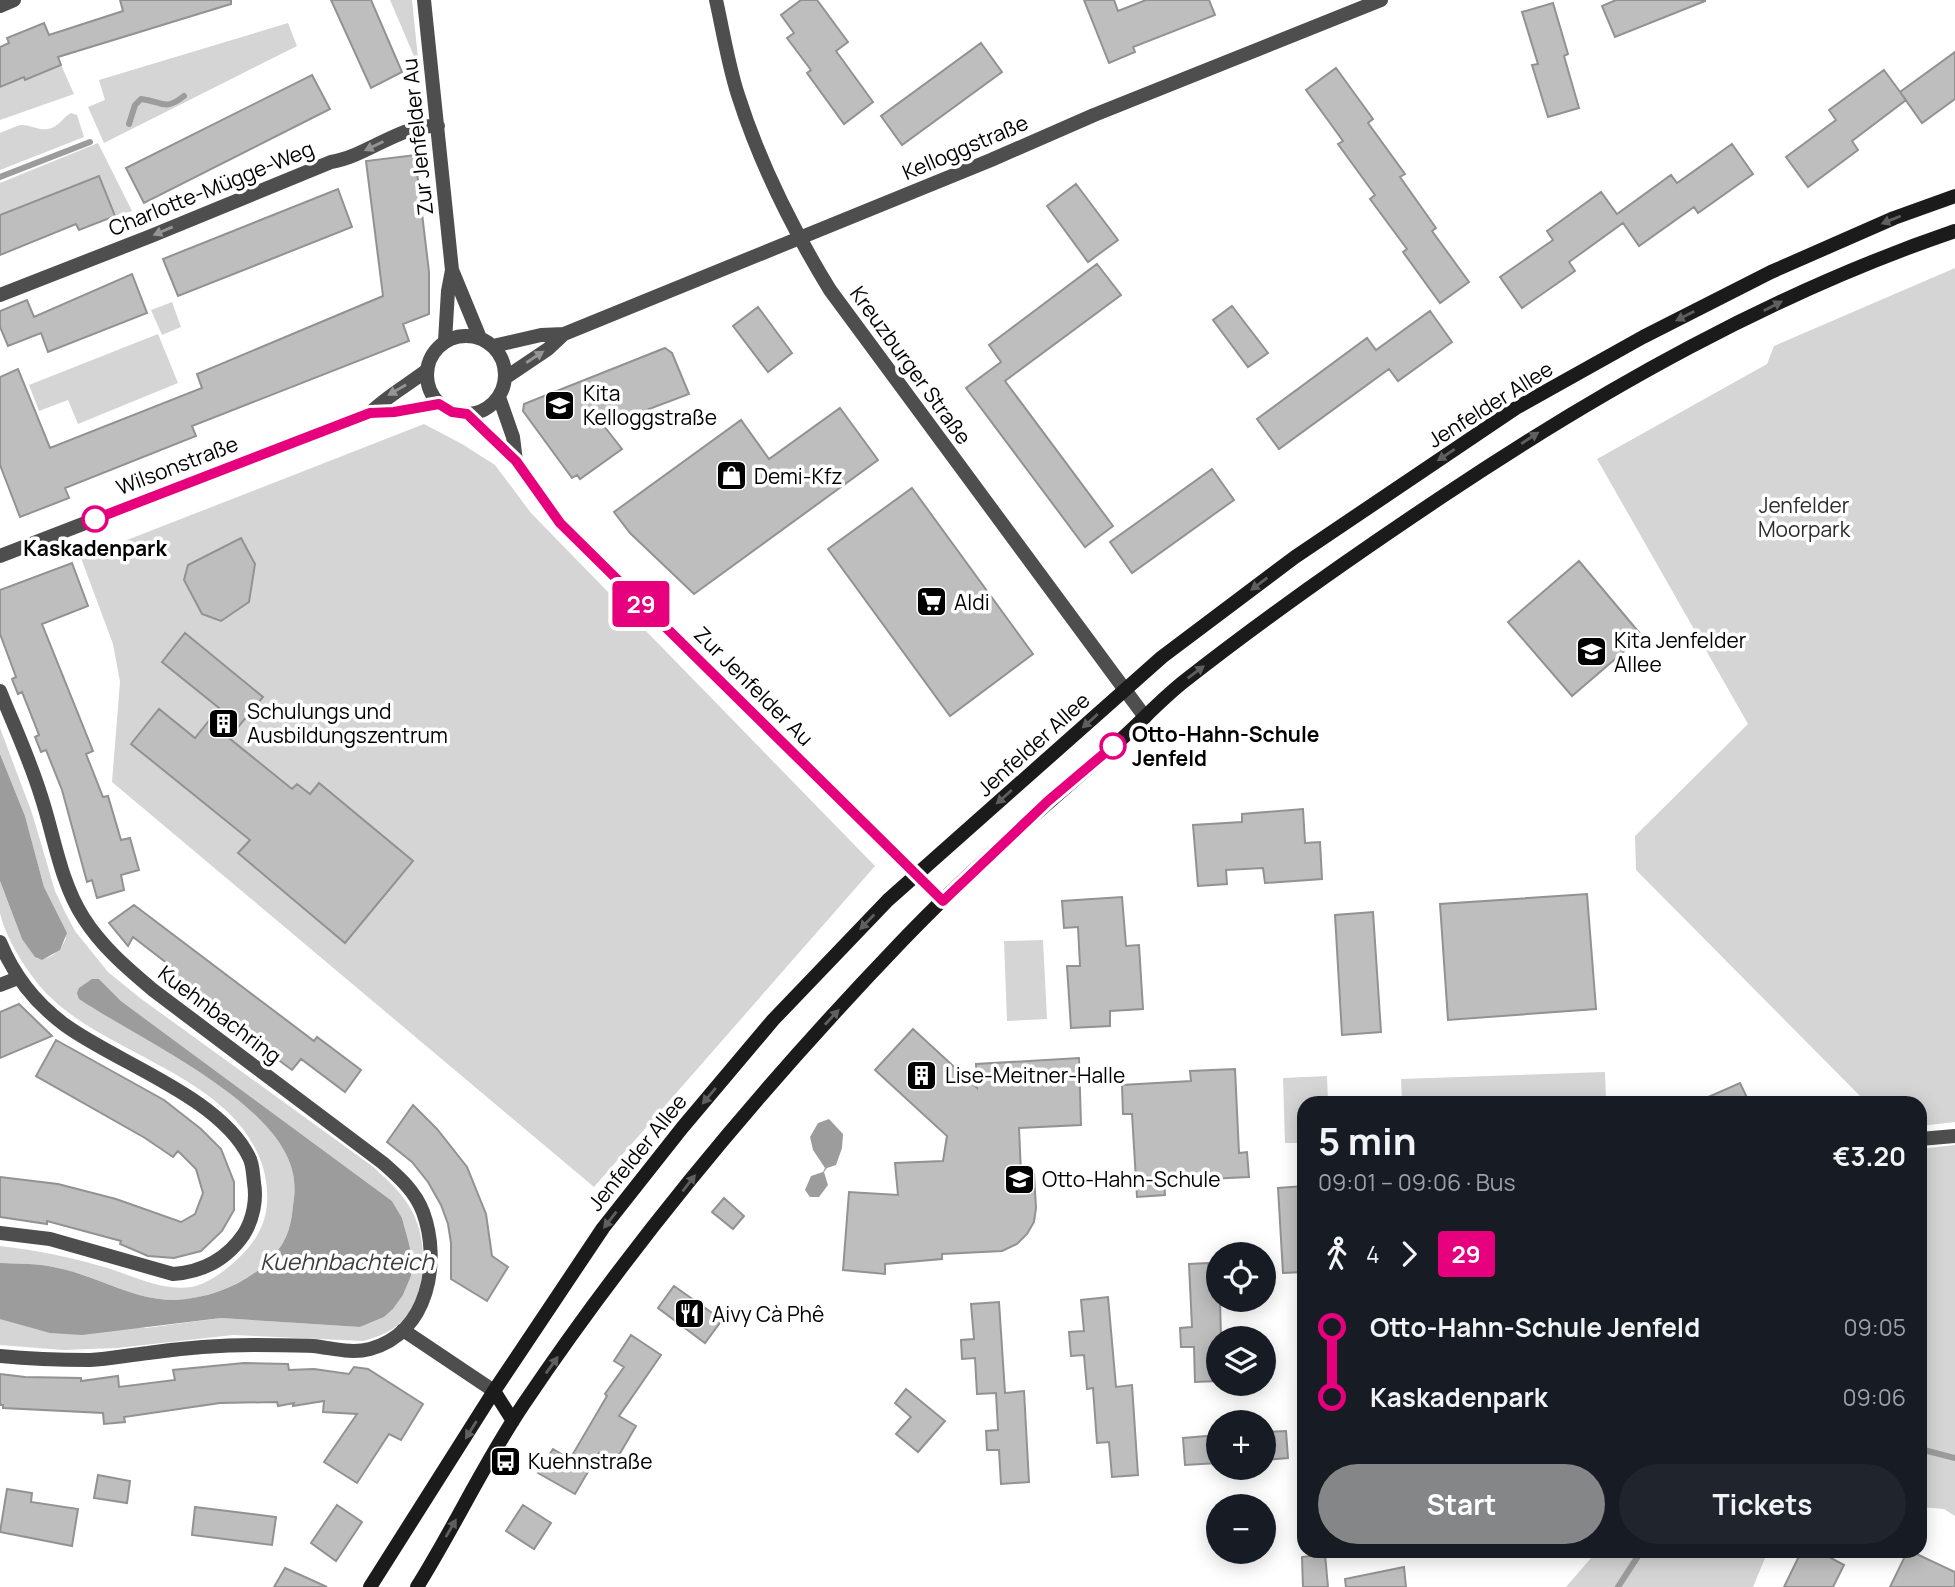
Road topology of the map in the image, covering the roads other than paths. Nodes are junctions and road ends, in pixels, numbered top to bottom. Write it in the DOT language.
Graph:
graph roads {
  1 [pos="14,0"];
  2 [pos="424,0"];
  3 [pos="716,0"];
  4 [pos="1381,0"];
  5 [pos="0,6"];
  6 [pos="438,126"];
  7 [pos="1955,196"];
  8 [pos="1955,231"];
  9 [pos="799,238"];
  10 [pos="452,270"];
  11 [pos="0,295"];
  12 [pos="564,334"];
  13 [pos="480,338"];
  14 [pos="445,341"];
  15 [pos="493,346"];
  16 [pos="427,370"];
  17 [pos="505,378"];
  18 [pos="499,397"];
  19 [pos="439,404"];
  20 [pos="370,413"];
  21 [pos="467,414"];
  22 [pos="516,461"];
  23 [pos="0,556"];
  24 [pos="1125,690"];
  25 [pos="0,691"];
  26 [pos="1145,717"];
  27 [pos="916,874"];
  28 [pos="943,901"];
  29 [pos="0,942"];
  30 [pos="18,978"];
  31 [pos="0,985"];
  32 [pos="1955,1136"];
  33 [pos="1927,1138"];
  34 [pos="0,1233"];
  35 [pos="403,1330"];
  36 [pos="0,1356"];
  37 [pos="494,1391"];
  38 [pos="513,1421"];
  39 [pos="370,1587"];
  40 [pos="417,1587"];
  1 -- 5 [label="street"];
  2 -- 6 [label="street, Zur Jenfelder Au"];
  3 -- 9 [label="street, Kreuzburger Straße"];
  4 -- 9 [label="street, Kelloggstraße"];
  6 -- 10 [label="street, Zur Jenfelder Au"];
  6 -- 11 [label="street, Charlotte-Mügge-Weg, one-way"];
  7 -- 24 [label="main road, Jenfelder Allee, one-way"];
  26 -- 8 [label="main road, one-way"];
  9 -- 12 [label="street, Kelloggstraße"];
  9 -- 24 [label="street, Kreuzburger Straße"];
  10 -- 13 [label="street, Zur Jenfelder Au"];
  10 -- 14 [label="street, Zur Jenfelder Au"];
  12 -- 15 [label="street, Kelloggstraße"];
  17 -- 12 [label="street, Kelloggstraße, one-way"];
  13 -- 14 [label="street"];
  13 -- 15 [label="street"];
  14 -- 16 [label="street"];
  15 -- 17 [label="street"];
  16 -- 19 [label="street"];
  16 -- 20 [label="street, Wilsonstraße, one-way"];
  17 -- 18 [label="street"];
  18 -- 21 [label="street"];
  18 -- 22 [label="street, Zur Jenfelder Au"];
  19 -- 20 [label="street, Wilsonstraße"];
  19 -- 21 [label="street"];
  20 -- 23 [label="street, Wilsonstraße"];
  21 -- 22 [label="street, Zur Jenfelder Au"];
  22 -- 27 [label="street, Zur Jenfelder Au"];
  24 -- 26 [label="street, Kreuzburger Straße"];
  24 -- 27 [label="main road, Jenfelder Allee, one-way"];
  25 -- 35 [label="street, Kuehnbachring"];
  26 -- 28 [label="main road"];
  27 -- 28 [label="street, Zur Jenfelder Au"];
  27 -- 37 [label="main road, Jenfelder Allee, one-way"];
  38 -- 28 [label="main road, one-way"];
  29 -- 30 [label="street"];
  30 -- 31 [label="street"];
  30 -- 34 [label="street"];
  32 -- 33 [label="street"];
  35 -- 36 [label="street, Kuehnbachring"];
  35 -- 37 [label="street"];
  37 -- 38 [label="main road"];
  37 -- 39 [label="main road, Jenfelder Allee, one-way"];
  40 -- 38 [label="main road, one-way"];
}
